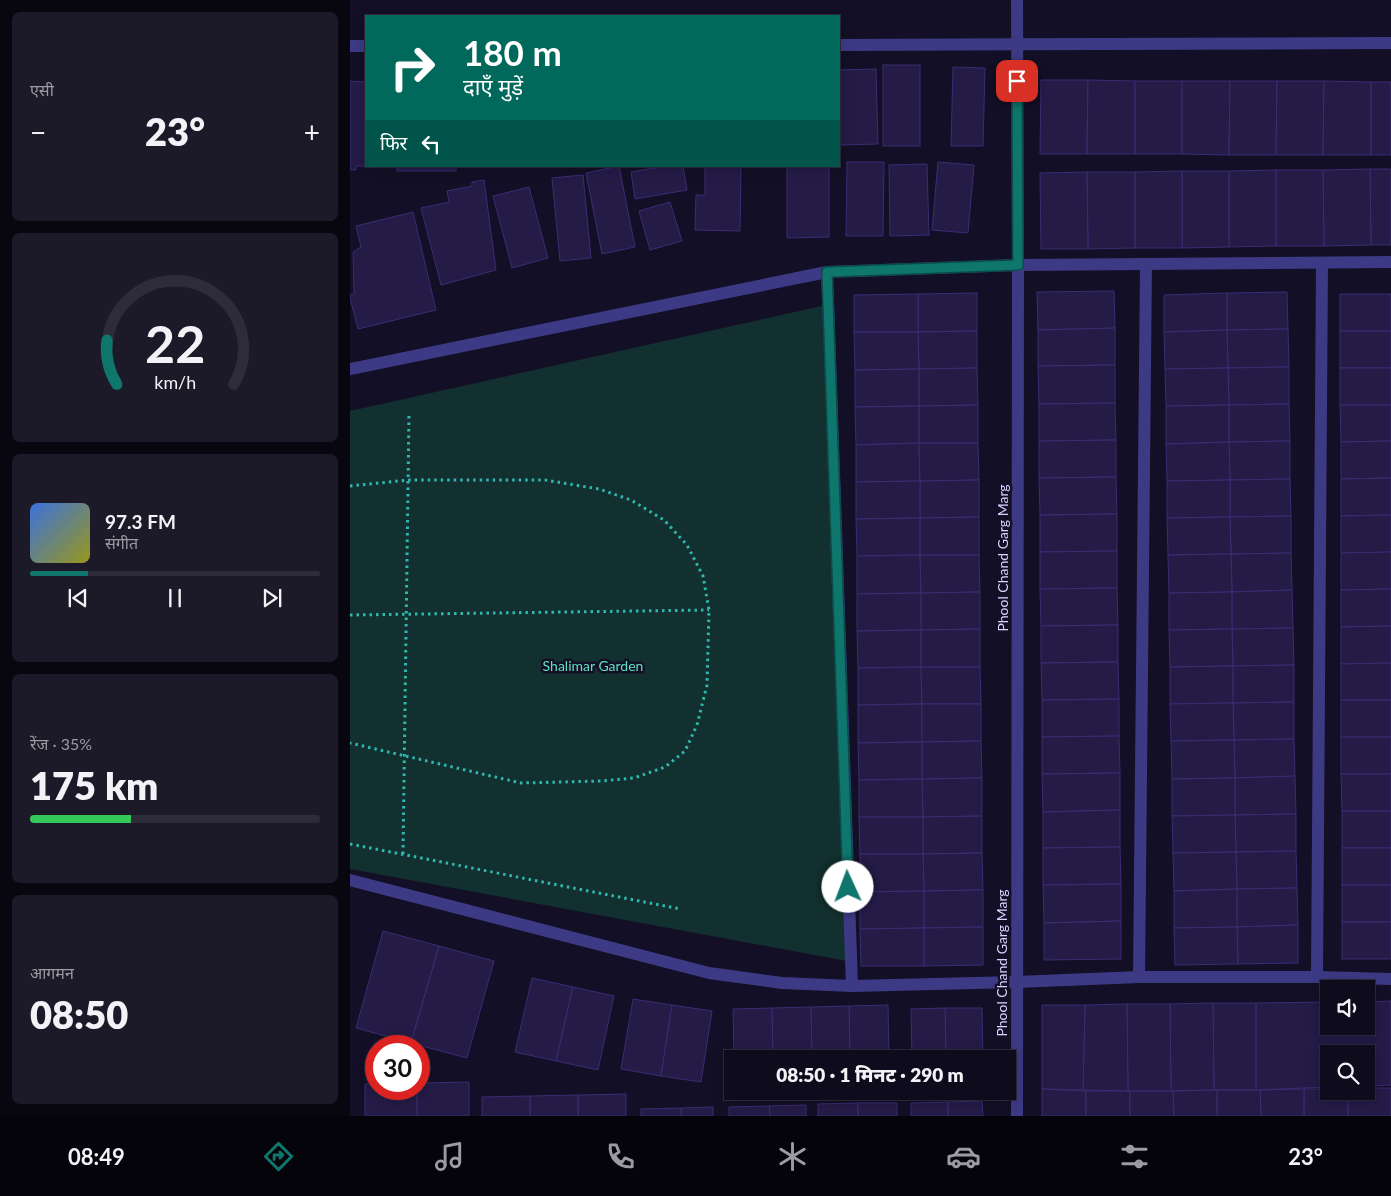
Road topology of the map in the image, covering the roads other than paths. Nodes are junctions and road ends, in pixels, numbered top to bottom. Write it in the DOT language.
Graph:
graph roads {
  1 [pos="1017,0"];
  2 [pos="1391,43"];
  3 [pos="1017,44"];
  4 [pos="840,45"];
  5 [pos="350,46"];
  6 [pos="365,46"];
  7 [pos="1391,262"];
  8 [pos="1322,263"];
  9 [pos="1146,264"];
  10 [pos="1018,265"];
  11 [pos="827,272"];
  12 [pos="350,369"];
  13 [pos="350,880"];
  14 [pos="1139,977"];
  15 [pos="1317,977"];
  16 [pos="1391,979"];
  17 [pos="1017,982"];
  18 [pos="852,986"];
  19 [pos="1017,1116"];
  1 -- 3 [label="street, Phool Chand Garg Marg"];
  2 -- 3 [label="street"];
  3 -- 4 [label="street"];
  3 -- 10 [label="street, Phool Chand Garg Marg"];
  5 -- 6 [label="street"];
  7 -- 8 [label="street"];
  8 -- 9 [label="street"];
  8 -- 15 [label="street"];
  9 -- 10 [label="street"];
  9 -- 14 [label="street"];
  10 -- 11 [label="street"];
  10 -- 17 [label="street, Phool Chand Garg Marg"];
  11 -- 12 [label="street"];
  11 -- 18 [label="street"];
  13 -- 18 [label="street"];
  14 -- 15 [label="street"];
  14 -- 17 [label="street"];
  15 -- 16 [label="street"];
  17 -- 18 [label="street"];
  17 -- 19 [label="street, Phool Chand Garg Marg"];
}
